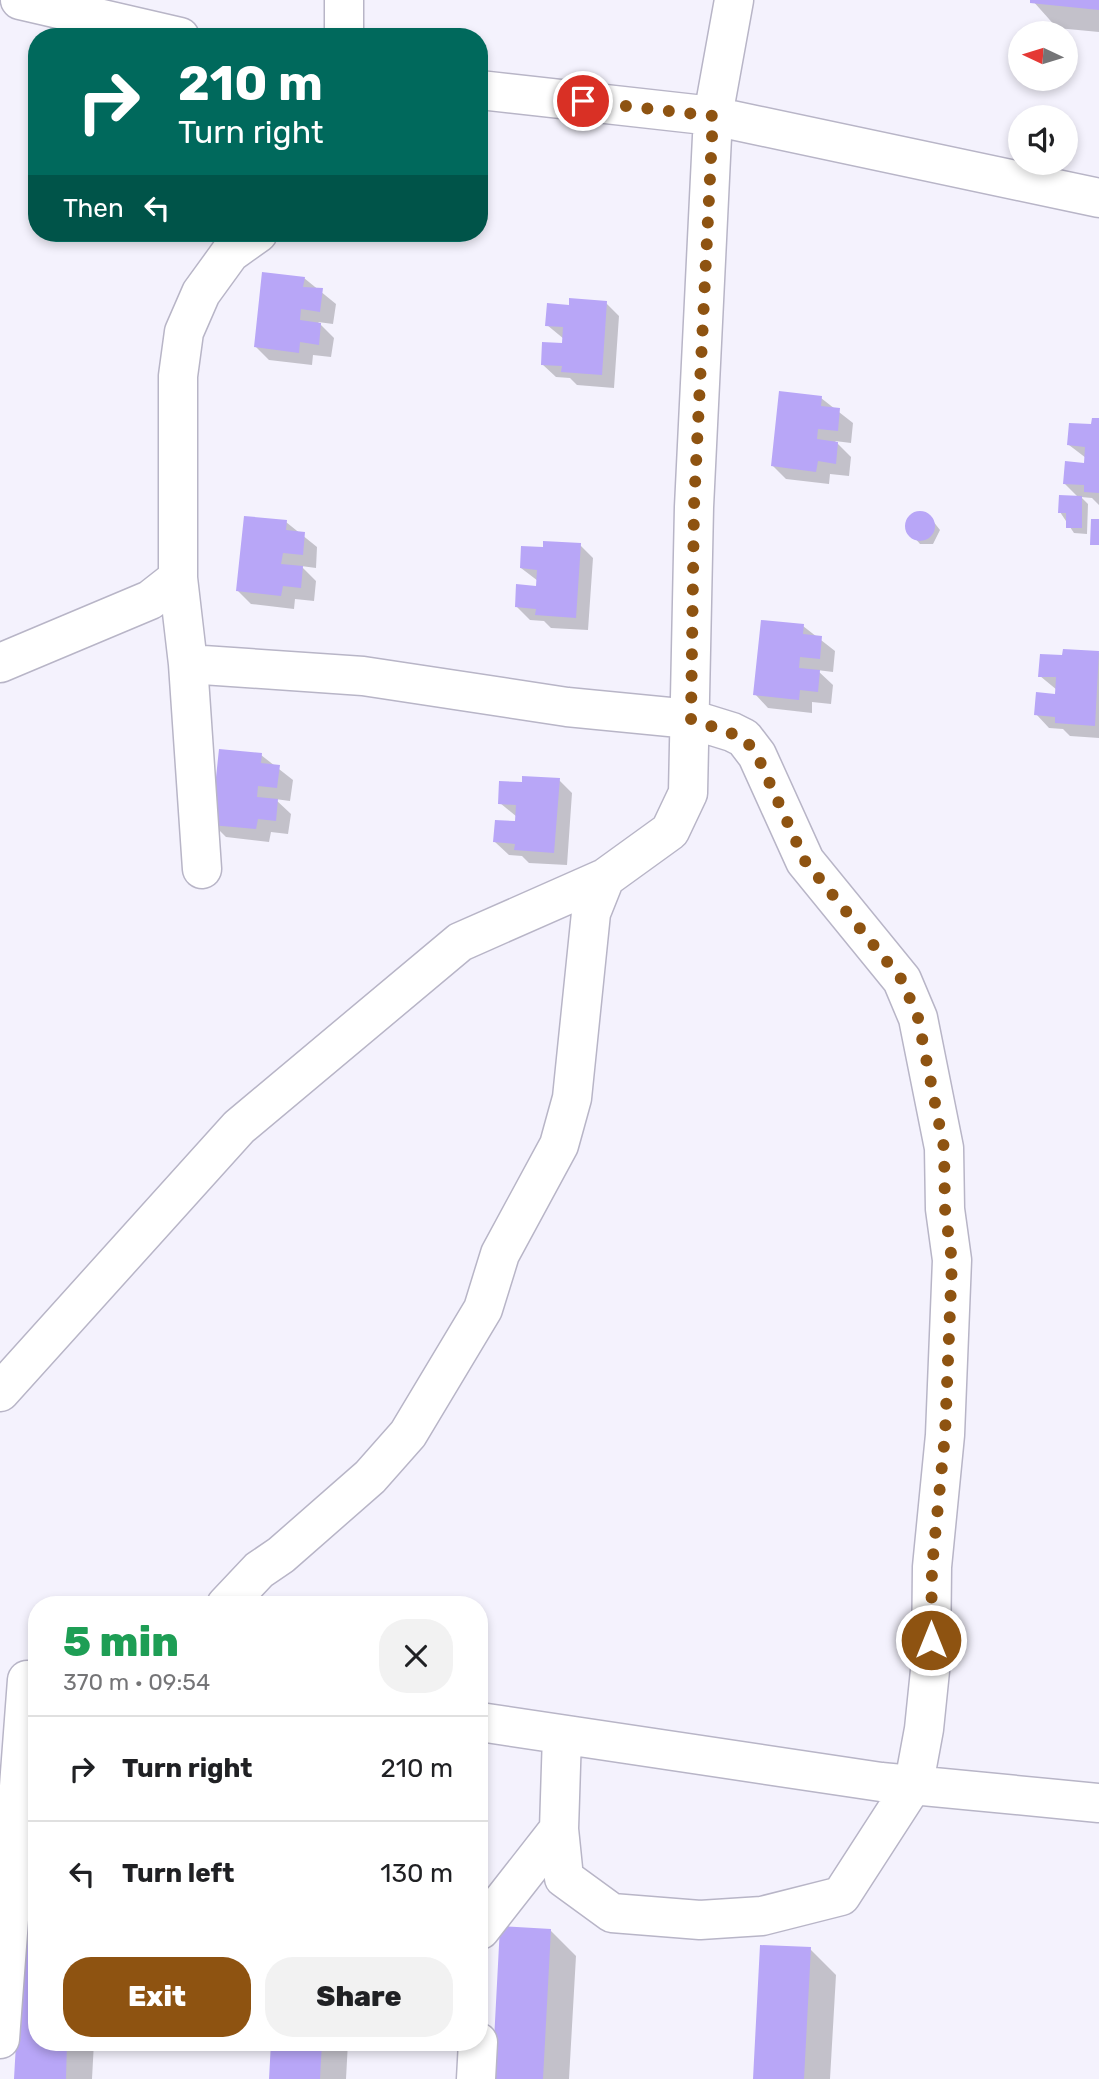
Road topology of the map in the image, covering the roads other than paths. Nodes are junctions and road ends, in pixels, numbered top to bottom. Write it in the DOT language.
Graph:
graph roads {
  1 [pos="20,0"];
  2 [pos="344,0"];
  3 [pos="734,0"];
  4 [pos="141,28"];
  5 [pos="344,28"];
  6 [pos="488,91"];
  7 [pos="713,116"];
  8 [pos="1099,198"];
  9 [pos="245,242"];
  10 [pos="178,579"];
  11 [pos="0,663"];
  12 [pos="188,664"];
  13 [pos="691,719"];
  14 [pos="202,869"];
  15 [pos="605,878"];
  16 [pos="0,1392"];
  17 [pos="234,1596"];
  18 [pos="21,1680"];
  19 [pos="488,1723"];
  20 [pos="562,1735"];
  21 [pos="914,1783"];
  22 [pos="1099,1803"];
  23 [pos="17,1828"];
  24 [pos="559,1829"];
  25 [pos="488,1920"];
  26 [pos="0,2039"];
  27 [pos="478,2051"];
  28 [pos="476,2079"];
  1 -- 4 [label="street"];
  2 -- 5 [label="street"];
  3 -- 7 [label="street"];
  6 -- 7 [label="street"];
  7 -- 8 [label="street"];
  7 -- 13 [label="street"];
  9 -- 10 [label="street"];
  10 -- 11 [label="street"];
  10 -- 12 [label="street"];
  12 -- 13 [label="street"];
  12 -- 14 [label="street"];
  13 -- 15 [label="street"];
  13 -- 21 [label="street"];
  15 -- 16 [label="street"];
  15 -- 17 [label="street"];
  18 -- 23 [label="street"];
  19 -- 20 [label="street"];
  20 -- 21 [label="street"];
  20 -- 24 [label="street"];
  21 -- 22 [label="street"];
  21 -- 24 [label="street"];
  23 -- 26 [label="street"];
  24 -- 25 [label="street"];
  27 -- 28 [label="street"];
}
